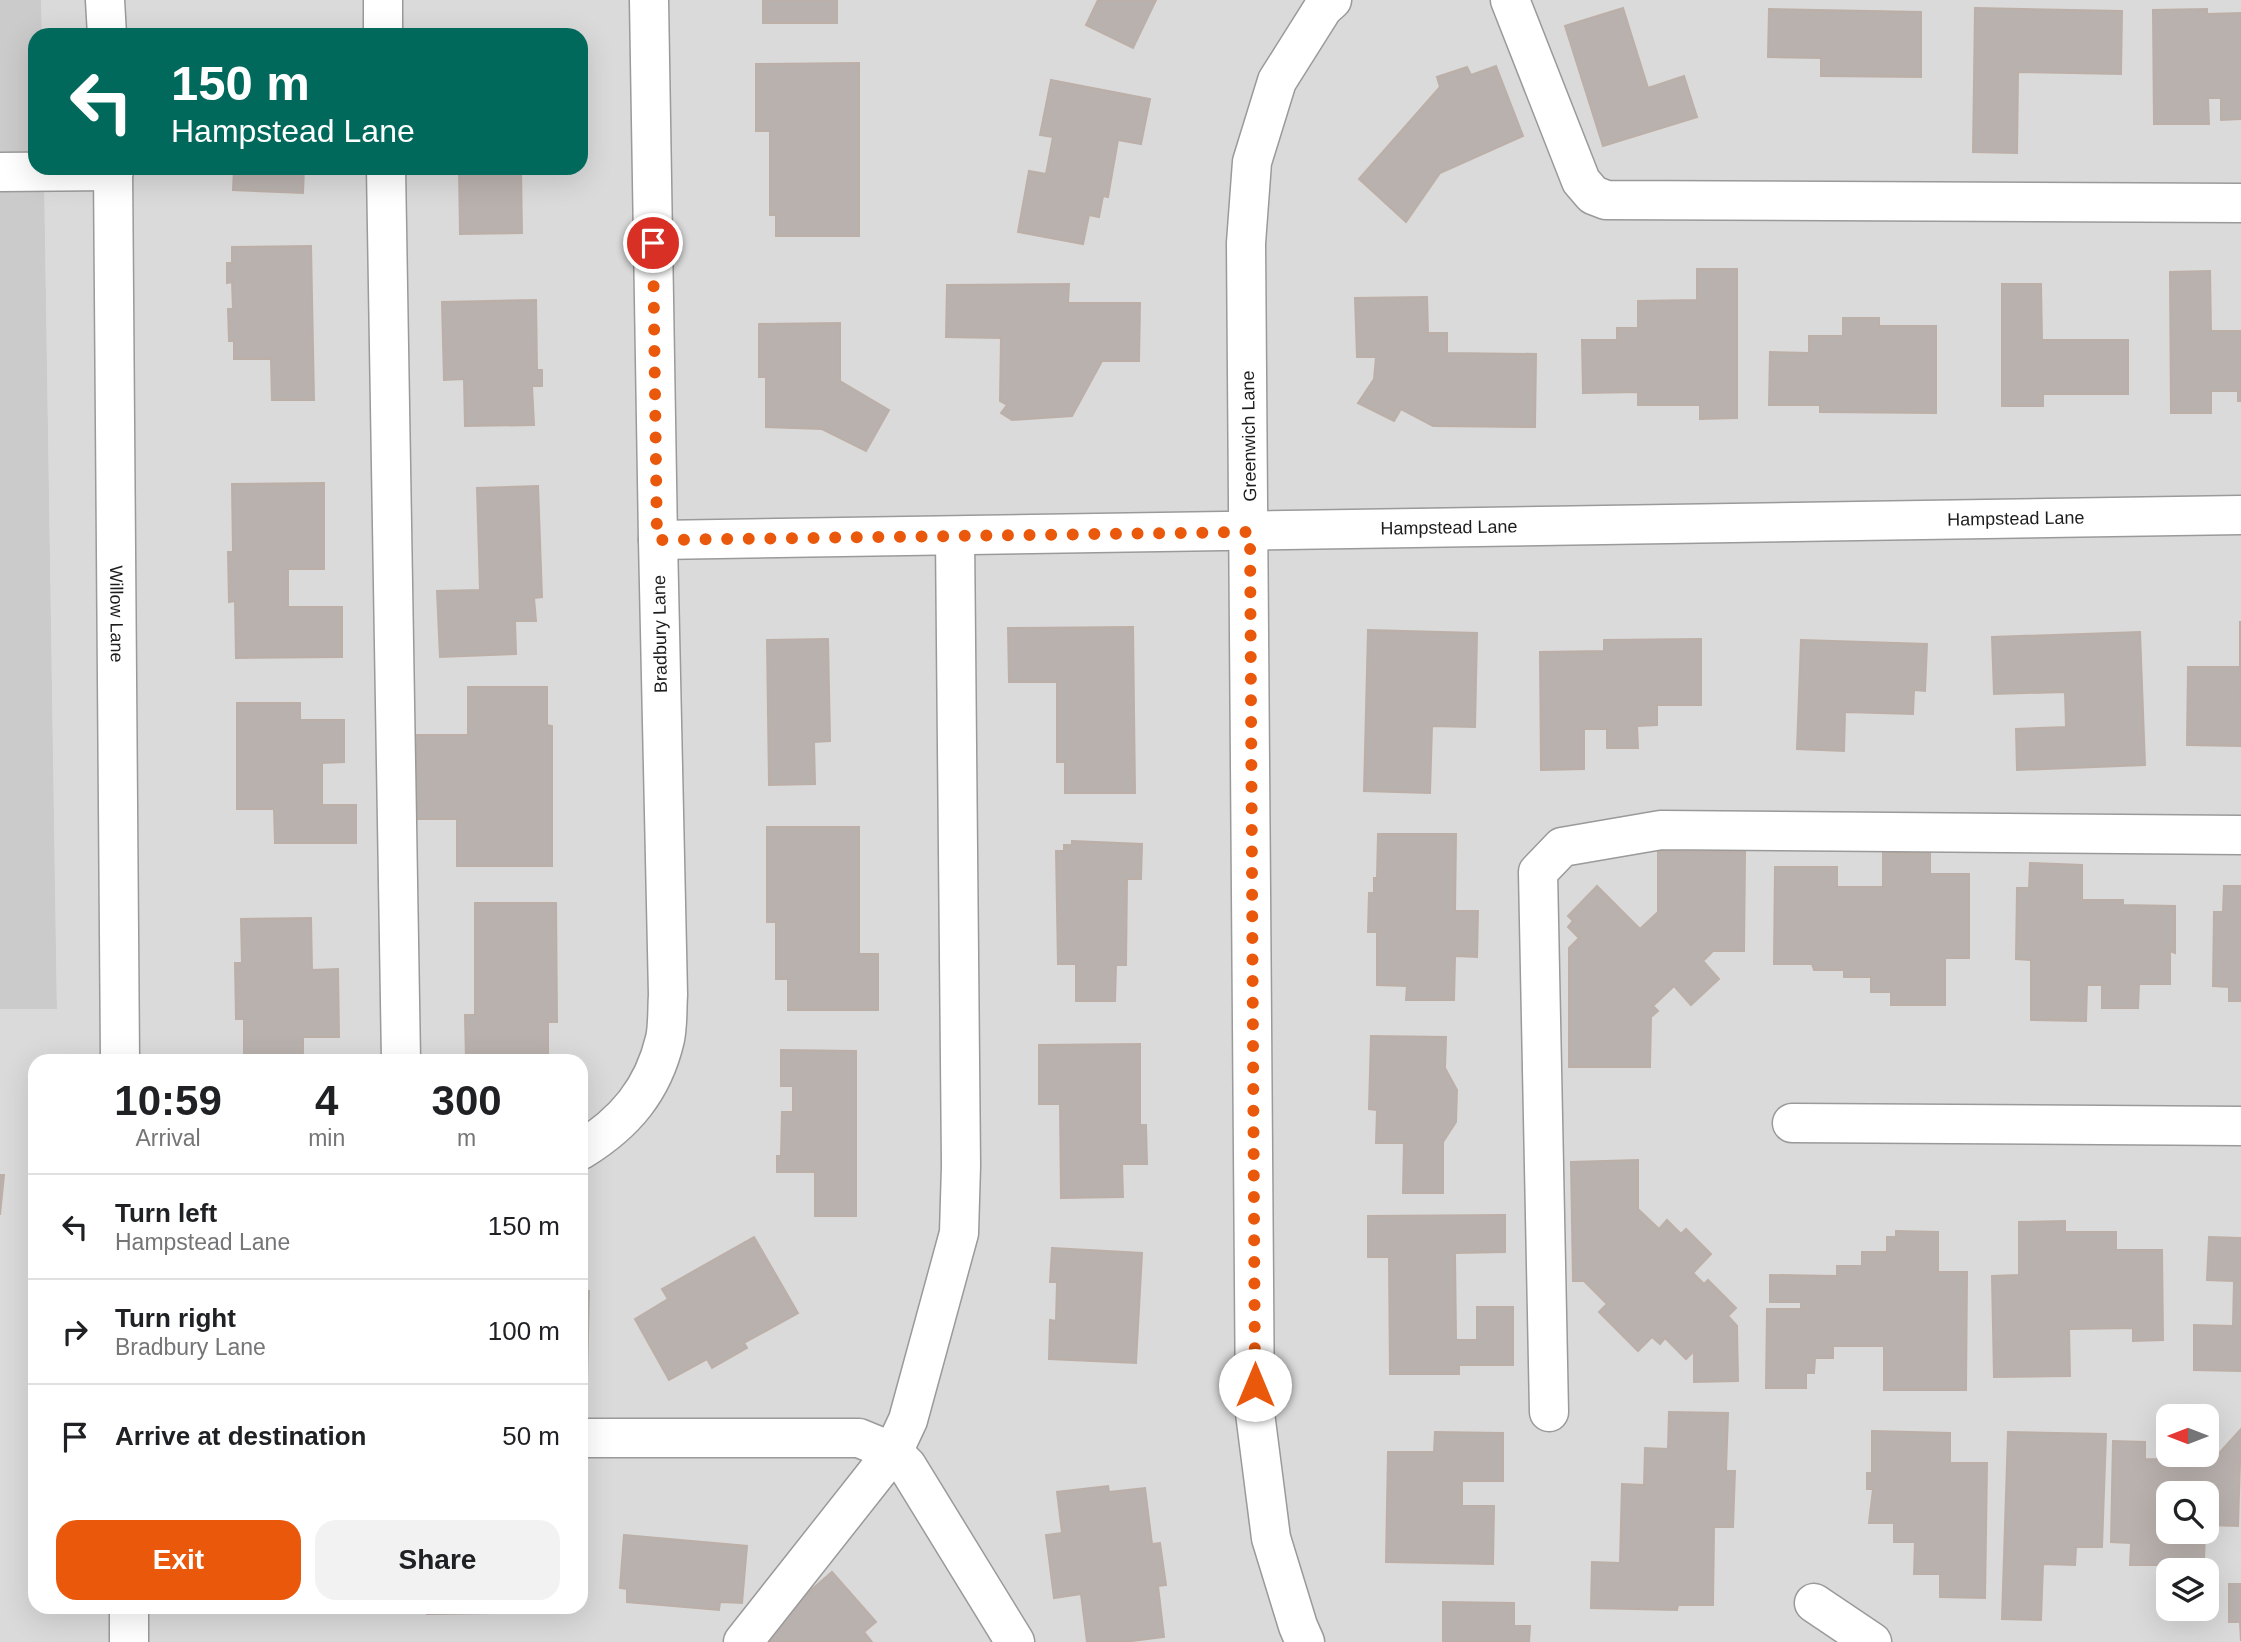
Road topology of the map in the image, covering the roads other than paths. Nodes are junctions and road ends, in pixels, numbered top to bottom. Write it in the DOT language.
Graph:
graph roads {
  1 [pos="105,0"];
  2 [pos="383,0"];
  3 [pos="649,0"];
  4 [pos="1332,0"];
  5 [pos="1510,0"];
  6 [pos="107,28"];
  7 [pos="383,28"];
  8 [pos="0,172"];
  9 [pos="28,172"];
  10 [pos="113,175"];
  11 [pos="386,175"];
  12 [pos="2241,203"];
  13 [pos="2241,515"];
  14 [pos="1250,532"];
  15 [pos="955,536"];
  16 [pos="657,540"];
  17 [pos="2241,835"];
  18 [pos="120,1054"];
  19 [pos="401,1054"];
  20 [pos="1792,1123"];
  21 [pos="2241,1126"];
  22 [pos="588,1146"];
  23 [pos="1549,1412"];
  24 [pos="588,1438"];
  25 [pos="893,1452"];
  26 [pos="1814,1603"];
  27 [pos="129,1614"];
  28 [pos="129,1642"];
  29 [pos="743,1642"];
  30 [pos="1015,1642"];
  31 [pos="1305,1642"];
  32 [pos="1872,1642"];
  1 -- 6 [label="street"];
  2 -- 7 [label="street"];
  3 -- 16 [label="street, Bradbury Lane"];
  4 -- 14 [label="street, Greenwich Lane"];
  5 -- 12 [label="street"];
  8 -- 9 [label="street"];
  10 -- 18 [label="street, Willow Lane"];
  11 -- 19 [label="street"];
  13 -- 14 [label="street, Hampstead Lane"];
  14 -- 15 [label="street, Hampstead Lane"];
  14 -- 31 [label="street, Greenwich Lane"];
  15 -- 16 [label="street, Hampstead Lane"];
  15 -- 25 [label="street"];
  16 -- 22 [label="street, Bradbury Lane"];
  17 -- 23 [label="street"];
  20 -- 21 [label="street"];
  24 -- 25 [label="street"];
  25 -- 29 [label="street"];
  25 -- 30 [label="street"];
  26 -- 32 [label="street"];
  27 -- 28 [label="street"];
}
